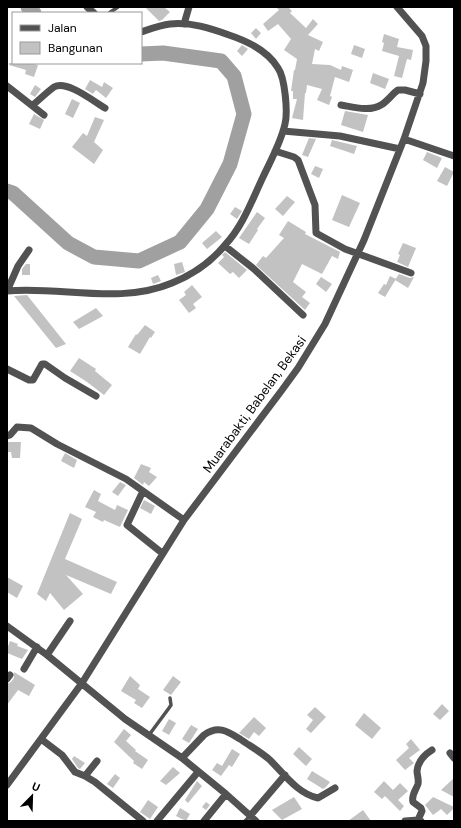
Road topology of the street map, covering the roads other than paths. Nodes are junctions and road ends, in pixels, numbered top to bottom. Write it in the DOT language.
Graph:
graph roads {
  1 [pos="189,7"];
  2 [pos="397,7"];
  3 [pos="184,24"];
  4 [pos="142,32"];
  5 [pos="7,86"];
  6 [pos="420,94"];
  7 [pos="33,105"];
  8 [pos="341,105"];
  9 [pos="104,108"];
  10 [pos="44,115"];
  11 [pos="283,131"];
  12 [pos="404,139"];
  13 [pos="400,149"];
  14 [pos="275,151"];
  15 [pos="454,156"];
  16 [pos="225,246"];
  17 [pos="29,250"];
  18 [pos="358,254"];
  19 [pos="411,273"];
  20 [pos="7,291"];
  21 [pos="303,315"];
  22 [pos="7,369"];
  23 [pos="96,396"];
  24 [pos="7,436"];
  25 [pos="143,491"];
  26 [pos="184,520"];
  27 [pos="162,553"];
  28 [pos="70,621"];
  29 [pos="7,626"];
  30 [pos="37,648"];
  31 [pos="47,655"];
  32 [pos="24,669"];
  33 [pos="82,683"];
  34 [pos="170,698"];
  35 [pos="148,735"];
  36 [pos="41,738"];
  37 [pos="432,750"];
  38 [pos="182,758"];
  39 [pos="97,761"];
  40 [pos="198,772"];
  41 [pos="284,775"];
  42 [pos="85,776"];
  43 [pos="7,785"];
  44 [pos="335,788"];
  45 [pos="226,794"];
  46 [pos="250,819"];
  47 [pos="420,820"];
  48 [pos="142,821"];
  49 [pos="157,821"];
  50 [pos="204,821"];
  51 [pos="405,821"];
  1 -- 3 [label="street"];
  2 -- 6 [label="street, Muarabakti, Babelan, Bekasi"];
  3 -- 4 [label="street"];
  3 -- 11 [label="street"];
  5 -- 7 [label="street"];
  6 -- 8 [label="street"];
  6 -- 12 [label="street, Muarabakti, Babelan, Bekasi"];
  7 -- 9 [label="street"];
  7 -- 10 [label="street"];
  11 -- 13 [label="street"];
  11 -- 14 [label="street"];
  12 -- 13 [label="street, Muarabakti, Babelan, Bekasi"];
  12 -- 15 [label="street"];
  13 -- 18 [label="street, Muarabakti, Babelan, Bekasi"];
  14 -- 16 [label="street"];
  14 -- 18 [label="street"];
  16 -- 20 [label="street"];
  16 -- 21 [label="street"];
  17 -- 20 [label="street"];
  18 -- 19 [label="street"];
  18 -- 26 [label="street, Muarabakti, Babelan, Bekasi"];
  22 -- 23 [label="street"];
  24 -- 25 [label="street"];
  25 -- 26 [label="street"];
  25 -- 27 [label="street"];
  26 -- 27 [label="street, Muarabakti, Babelan, Bekasi"];
  27 -- 33 [label="street, Muarabakti, Babelan, Bekasi"];
  28 -- 31 [label="street"];
  29 -- 30 [label="street"];
  30 -- 31 [label="street"];
  30 -- 32 [label="street"];
  31 -- 33 [label="street"];
  33 -- 35 [label="street"];
  33 -- 36 [label="street, Muarabakti, Babelan, Bekasi"];
  34 -- 35 [label="lane"];
  35 -- 38 [label="street"];
  36 -- 42 [label="street"];
  36 -- 43 [label="street, Muarabakti, Babelan, Bekasi"];
  37 -- 47 [label="street"];
  38 -- 40 [label="street"];
  38 -- 41 [label="street"];
  39 -- 42 [label="street"];
  40 -- 45 [label="street"];
  40 -- 49 [label="street"];
  41 -- 44 [label="street"];
  41 -- 46 [label="street"];
  42 -- 48 [label="street"];
  45 -- 46 [label="street"];
  45 -- 50 [label="street"];
  47 -- 51 [label="street"];
}
